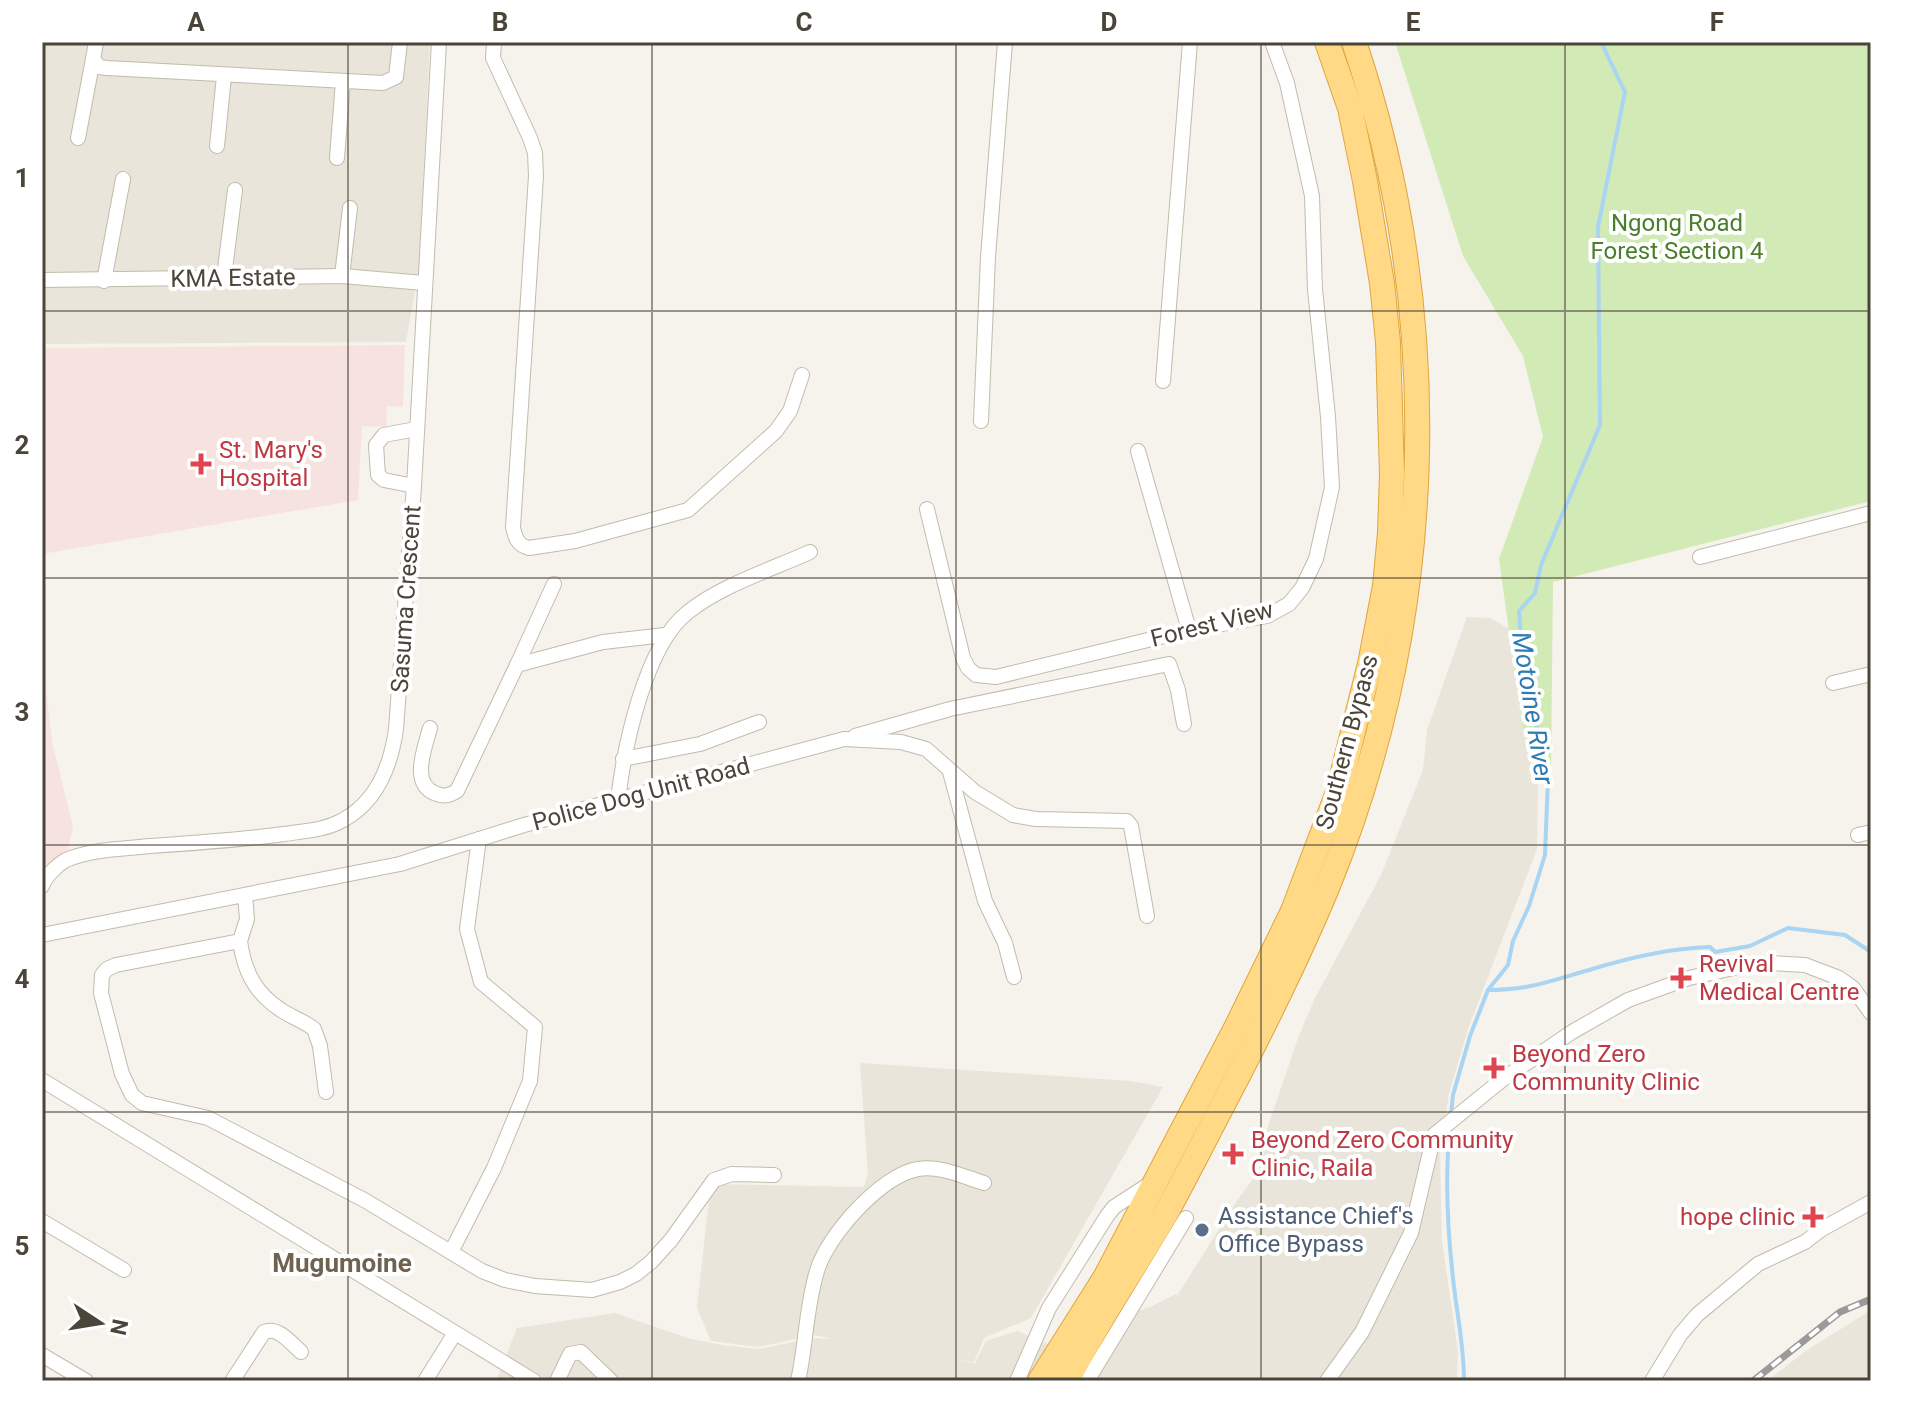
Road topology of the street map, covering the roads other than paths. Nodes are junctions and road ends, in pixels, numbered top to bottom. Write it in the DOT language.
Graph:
graph roads {
  1 [pos="96,42"];
  2 [pos="400,42"];
  3 [pos="439,42"];
  4 [pos="494,42"];
  5 [pos="1005,42"];
  6 [pos="1190,42"];
  7 [pos="1272,42"];
  8 [pos="1327,42"];
  9 [pos="1354,42"];
  10 [pos="93,59"];
  11 [pos="224,76"];
  12 [pos="343,81"];
  13 [pos="78,138"];
  14 [pos="217,146"];
  15 [pos="337,158"];
  16 [pos="123,179"];
  17 [pos="235,190"];
  18 [pos="350,208"];
  19 [pos="342,276"];
  20 [pos="224,277"];
  21 [pos="42,280"];
  22 [pos="104,281"];
  23 [pos="424,283"];
  24 [pos="802,375"];
  25 [pos="1163,381"];
  26 [pos="981,421"];
  27 [pos="416,429"];
  28 [pos="1138,451"];
  29 [pos="414,486"];
  30 [pos="927,509"];
  31 [pos="1871,513"];
  32 [pos="810,552"];
  33 [pos="1700,557"];
  34 [pos="554,584"];
  35 [pos="1189,630"];
  36 [pos="665,635"];
  37 [pos="517,665"];
  38 [pos="1871,674"];
  39 [pos="1833,683"];
  40 [pos="759,722"];
  41 [pos="1184,724"];
  42 [pos="430,728"];
  43 [pos="844,739"];
  44 [pos="623,759"];
  45 [pos="949,768"];
  46 [pos="618,800"];
  47 [pos="479,839"];
  48 [pos="42,886"];
  49 [pos="245,896"];
  50 [pos="1147,916"];
  51 [pos="42,935"];
  52 [pos="240,941"];
  53 [pos="1014,977"];
  54 [pos="1871,1013"];
  55 [pos="42,1080"];
  56 [pos="326,1092"];
  57 [pos="774,1175"];
  58 [pos="1155,1180"];
  59 [pos="984,1183"];
  60 [pos="1871,1202"];
  61 [pos="1186,1218"];
  62 [pos="42,1221"];
  63 [pos="451,1252"];
  64 [pos="124,1270"];
  65 [pos="455,1333"];
  66 [pos="301,1352"];
  67 [pos="42,1355"];
  68 [pos="86,1381"];
  69 [pos="232,1381"];
  70 [pos="425,1381"];
  71 [pos="534,1381"];
  72 [pos="557,1381"];
  73 [pos="611,1381"];
  74 [pos="798,1381"];
  75 [pos="1017,1381"];
  76 [pos="1040,1381"];
  77 [pos="1067,1381"];
  78 [pos="1087,1381"];
  79 [pos="1327,1381"];
  80 [pos="1652,1381"];
  1 -- 10 [label="street"];
  2 -- 12 [label="street"];
  3 -- 23 [label="street, Sasuma Crescent"];
  4 -- 24 [label="street"];
  5 -- 26 [label="street"];
  6 -- 25 [label="street"];
  7 -- 35 [label="street, Forest View"];
  8 -- 58 [label="highway, Southern Bypass"];
  9 -- 77 [label="highway, Southern Bypass"];
  10 -- 11 [label="street"];
  10 -- 13 [label="street"];
  11 -- 12 [label="street"];
  11 -- 14 [label="street"];
  12 -- 15 [label="street"];
  16 -- 22 [label="street"];
  17 -- 20 [label="street"];
  18 -- 19 [label="street"];
  19 -- 20 [label="street, KMA Estate"];
  19 -- 23 [label="street, KMA Estate"];
  20 -- 22 [label="street, KMA Estate"];
  21 -- 22 [label="street, KMA Estate"];
  23 -- 27 [label="street, Sasuma Crescent"];
  27 -- 29 [label="street, Sasuma Crescent"];
  27 -- 29 [label="street"];
  28 -- 35 [label="street"];
  29 -- 48 [label="street, Sasuma Crescent"];
  30 -- 35 [label="street, Forest View"];
  31 -- 33 [label="street"];
  32 -- 36 [label="street"];
  34 -- 37 [label="street"];
  36 -- 37 [label="street"];
  36 -- 44 [label="street"];
  37 -- 42 [label="street"];
  38 -- 39 [label="street"];
  40 -- 44 [label="street"];
  41 -- 43 [label="street"];
  43 -- 45 [label="street, Police Dog Unit Road"];
  43 -- 46 [label="street, Police Dog Unit Road"];
  44 -- 46 [label="street"];
  45 -- 50 [label="street, Police Dog Unit Road"];
  45 -- 53 [label="street"];
  46 -- 47 [label="street, Police Dog Unit Road"];
  47 -- 49 [label="street, Police Dog Unit Road"];
  47 -- 63 [label="street"];
  49 -- 51 [label="street, Police Dog Unit Road"];
  49 -- 52 [label="street"];
  52 -- 56 [label="street"];
  52 -- 63 [label="street"];
  54 -- 79 [label="street"];
  55 -- 65 [label="street"];
  57 -- 63 [label="street"];
  58 -- 75 [label="street"];
  58 -- 76 [label="highway, Southern Bypass"];
  59 -- 74 [label="street"];
  60 -- 80 [label="street"];
  61 -- 78 [label="street"];
  62 -- 64 [label="street"];
  65 -- 70 [label="street"];
  65 -- 71 [label="street"];
  66 -- 69 [label="street"];
  67 -- 68 [label="street"];
  72 -- 73 [label="street"];
}
